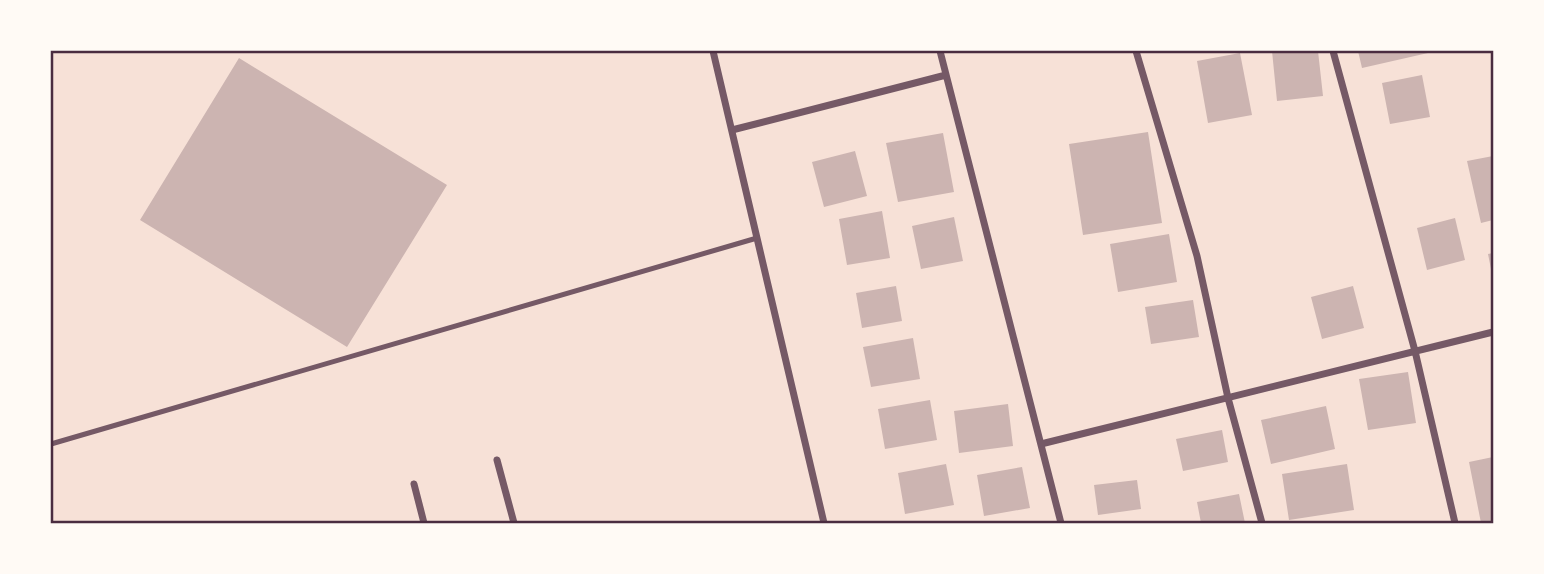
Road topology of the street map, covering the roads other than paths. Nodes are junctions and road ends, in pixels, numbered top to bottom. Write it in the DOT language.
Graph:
graph roads {
  1 [pos="713,51"];
  2 [pos="940,51"];
  3 [pos="1136,51"];
  4 [pos="1333,51"];
  5 [pos="946,75"];
  6 [pos="732,130"];
  7 [pos="757,238"];
  8 [pos="1493,332"];
  9 [pos="1415,351"];
  10 [pos="1228,398"];
  11 [pos="51,444"];
  12 [pos="1041,444"];
  13 [pos="497,460"];
  14 [pos="414,484"];
  15 [pos="424,523"];
  16 [pos="514,523"];
  17 [pos="824,523"];
  18 [pos="1062,523"];
  19 [pos="1262,523"];
  20 [pos="1455,523"];
  1 -- 6 [label="street"];
  2 -- 5 [label="street"];
  3 -- 10 [label="street"];
  4 -- 9 [label="street"];
  5 -- 6 [label="street"];
  5 -- 12 [label="street"];
  6 -- 7 [label="street"];
  7 -- 11 [label="lane"];
  7 -- 17 [label="street"];
  8 -- 9 [label="street"];
  9 -- 10 [label="street"];
  9 -- 20 [label="street"];
  10 -- 12 [label="street"];
  10 -- 19 [label="street"];
  12 -- 18 [label="street"];
  13 -- 16 [label="street"];
  14 -- 15 [label="street"];
}
